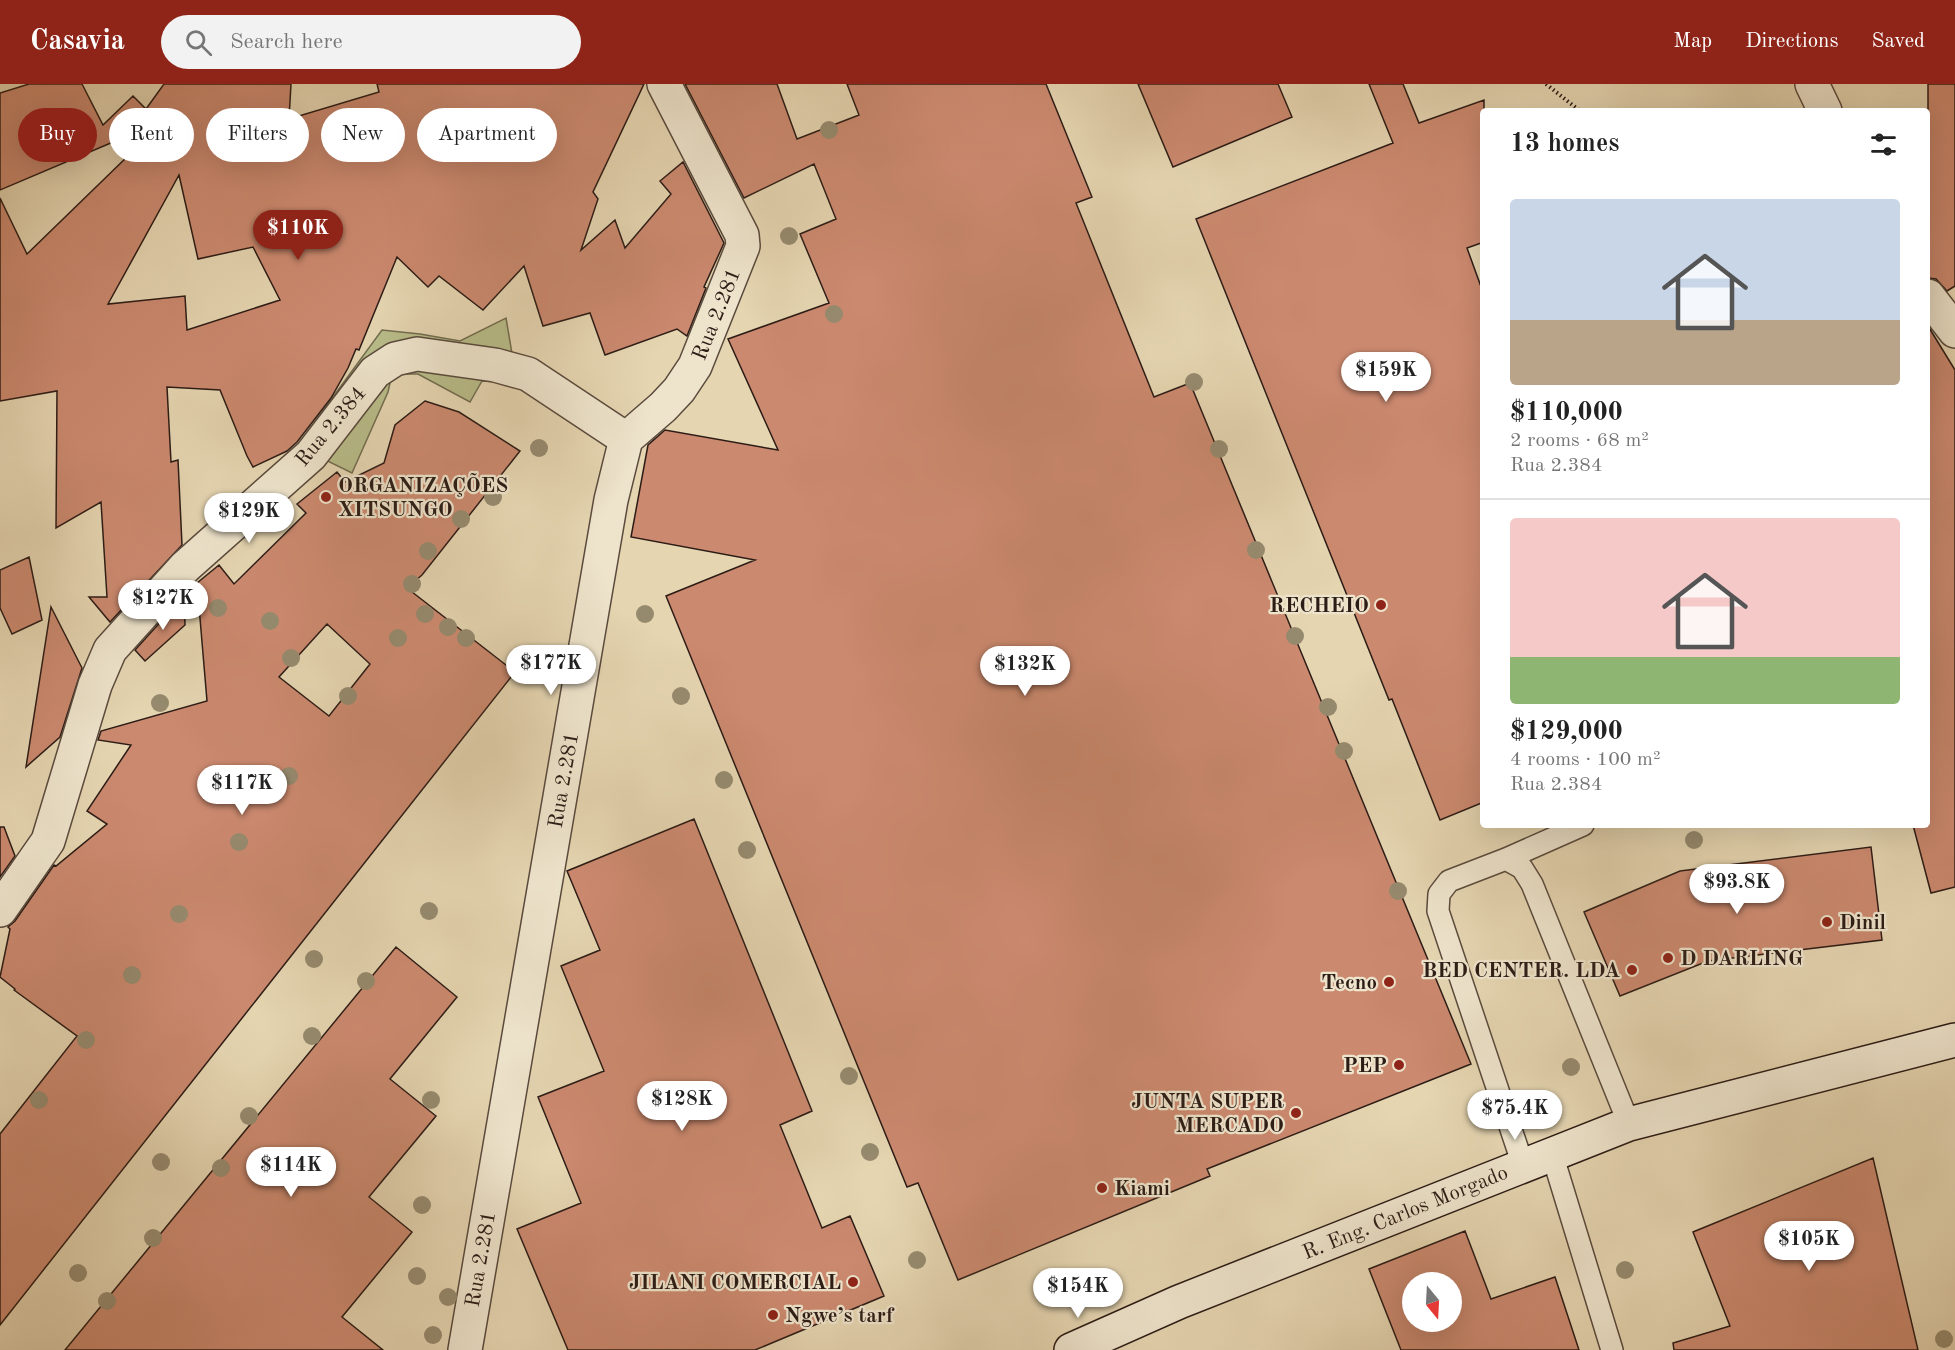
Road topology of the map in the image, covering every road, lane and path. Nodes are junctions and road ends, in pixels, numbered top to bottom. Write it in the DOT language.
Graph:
graph roads {
  1 [pos="664,84"];
  2 [pos="1546,84"];
  3 [pos="1812,84"];
  4 [pos="1576,108"];
  5 [pos="1824,108"];
  6 [pos="1930,299"];
  7 [pos="1955,331"];
  8 [pos="626,439"];
  9 [pos="1576,828"];
  10 [pos="1506,860"];
  11 [pos="0,910"];
  12 [pos="1955,1040"];
  13 [pos="1629,1125"];
  14 [pos="1538,1160"];
  15 [pos="465,1350"];
  16 [pos="1071,1350"];
  17 [pos="1612,1350"];
  1 -- 8 [label="street, Rua 2.281"];
  2 -- 4 [label="path"];
  3 -- 5 [label="street"];
  6 -- 7 [label="street"];
  8 -- 11 [label="street, Rua 2.384"];
  8 -- 15 [label="street, Rua 2.281"];
  9 -- 10 [label="lane"];
  10 -- 13 [label="lane"];
  10 -- 14 [label="lane"];
  12 -- 13 [label="street, R. Eng. Carlos Morgado"];
  13 -- 14 [label="street, R. Eng. Carlos Morgado"];
  14 -- 16 [label="street, R. Eng. Carlos Morgado"];
  14 -- 17 [label="lane"];
}
